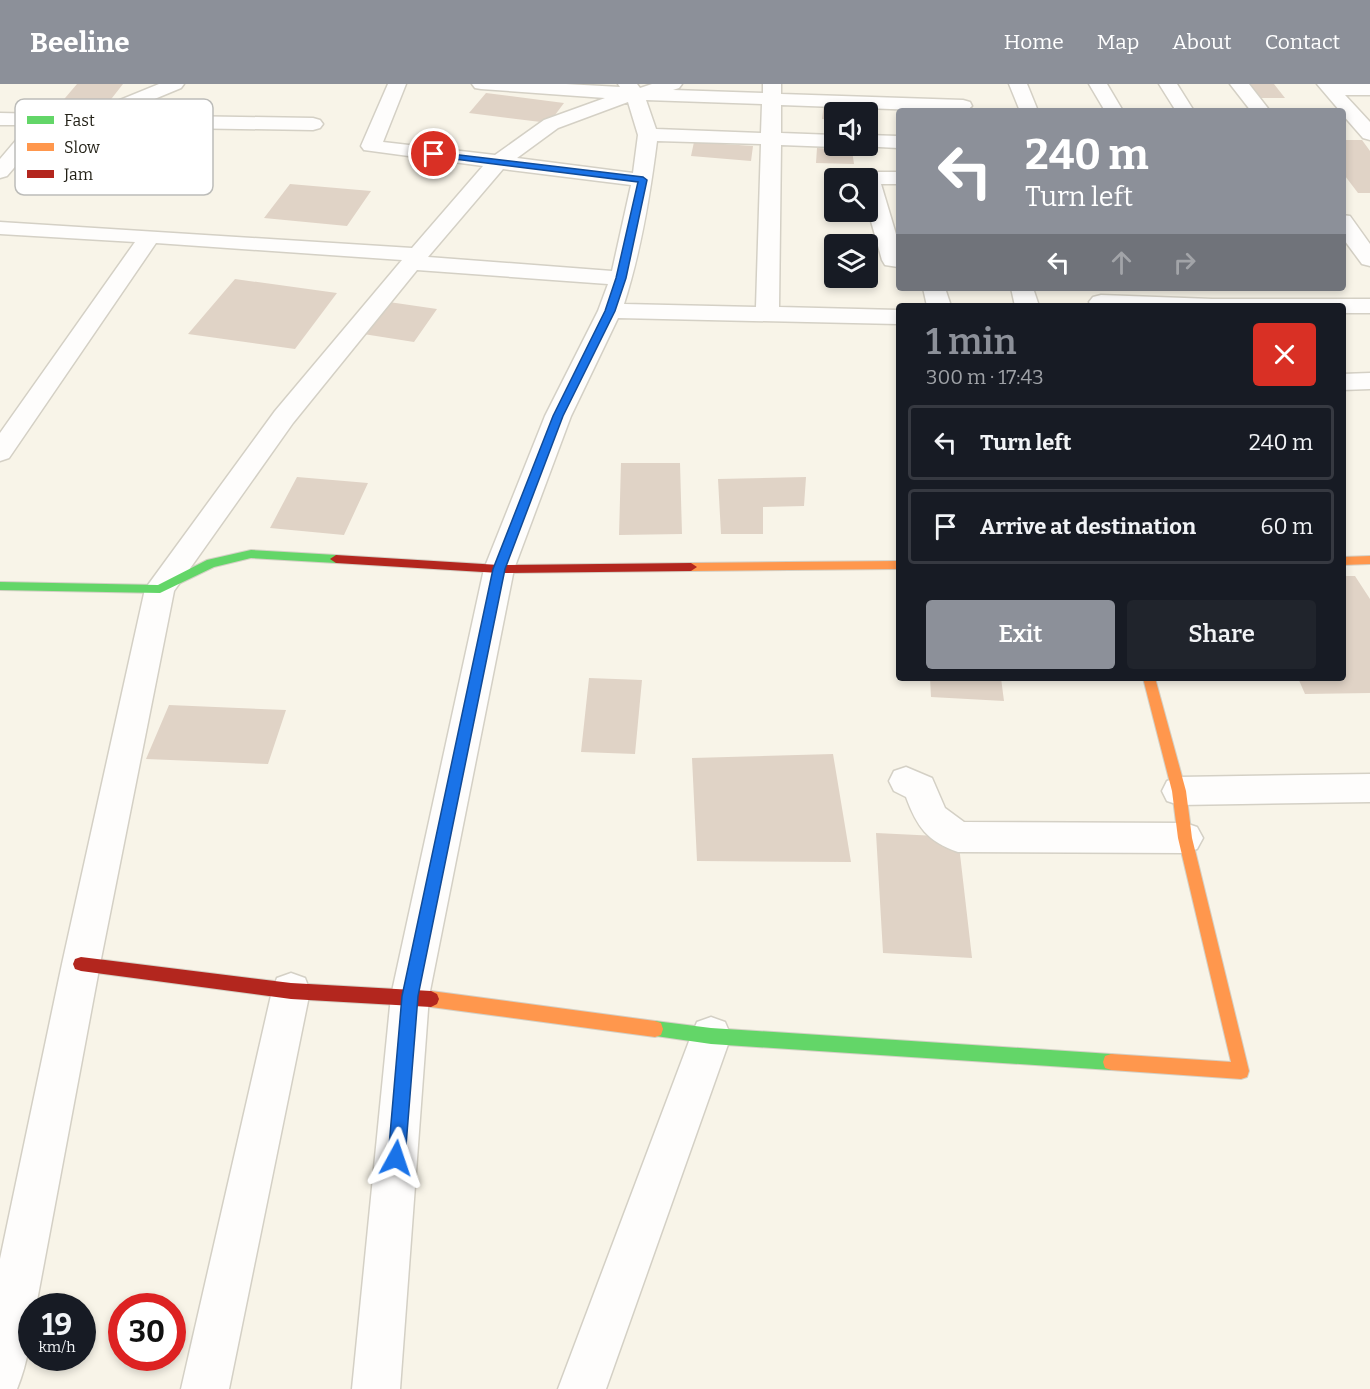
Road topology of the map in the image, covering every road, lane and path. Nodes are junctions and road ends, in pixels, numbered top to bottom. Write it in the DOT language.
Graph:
graph roads {
  1 [pos="175,84"];
  2 [pos="397,84"];
  3 [pos="481,84"];
  4 [pos="673,84"];
  5 [pos="955,84"];
  6 [pos="1018,84"];
  7 [pos="1098,84"];
  8 [pos="1168,84"];
  9 [pos="1239,84"];
  10 [pos="1328,86"];
  11 [pos="631,89"];
  12 [pos="1370,89"];
  13 [pos="772,91"];
  14 [pos="138,99"];
  15 [pos="953,108"];
  16 [pos="964,108"];
  17 [pos="1028,108"];
  18 [pos="1112,108"];
  19 [pos="1183,108"];
  20 [pos="1259,108"];
  21 [pos="1344,108"];
  22 [pos="1346,111"];
  23 [pos="0,119"];
  24 [pos="15,119"];
  25 [pos="213,122"];
  26 [pos="313,124"];
  27 [pos="648,135"];
  28 [pos="1364,136"];
  29 [pos="770,140"];
  30 [pos="824,141"];
  31 [pos="878,141"];
  32 [pos="896,142"];
  33 [pos="15,154"];
  34 [pos="497,163"];
  35 [pos="0,172"];
  36 [pos="896,178"];
  37 [pos="643,180"];
  38 [pos="1346,226"];
  39 [pos="0,228"];
  40 [pos="150,236"];
  41 [pos="415,259"];
  42 [pos="1370,259"];
  43 [pos="896,260"];
  44 [pos="621,278"];
  45 [pos="1315,296"];
  46 [pos="1100,299"];
  47 [pos="1165,303"];
  48 [pos="1244,303"];
  49 [pos="1370,306"];
  50 [pos="610,311"];
  51 [pos="767,315"];
  52 [pos="896,317"];
  53 [pos="1370,381"];
  54 [pos="1346,382"];
  55 [pos="0,452"];
  56 [pos="1370,560"];
  57 [pos="1346,561"];
  58 [pos="896,565"];
  59 [pos="499,569"];
  60 [pos="0,586"];
  61 [pos="160,589"];
  62 [pos="1150,681"];
  63 [pos="906,781"];
  64 [pos="1370,788"];
  65 [pos="1179,791"];
  66 [pos="1185,838"];
  67 [pos="81,964"];
  68 [pos="291,991"];
  69 [pos="410,996"];
  70 [pos="711,1036"];
  71 [pos="0,1372"];
  72 [pos="205,1389"];
  73 [pos="376,1389"];
  74 [pos="582,1389"];
  1 -- 14 [label="street"];
  2 -- 34 [label="street"];
  3 -- 11 [label="street"];
  4 -- 11 [label="street"];
  5 -- 16 [label="street"];
  6 -- 17 [label="street"];
  7 -- 18 [label="street"];
  8 -- 19 [label="street"];
  9 -- 20 [label="street"];
  10 -- 12 [label="street"];
  10 -- 21 [label="street"];
  11 -- 13 [label="street"];
  11 -- 27 [label="street"];
  11 -- 34 [label="street"];
  13 -- 15 [label="street"];
  13 -- 29 [label="street"];
  22 -- 28 [label="street"];
  23 -- 24 [label="street"];
  25 -- 26 [label="street"];
  27 -- 29 [label="street"];
  27 -- 37 [label="street"];
  29 -- 30 [label="street"];
  29 -- 51 [label="street"];
  31 -- 32 [label="street"];
  33 -- 35 [label="street"];
  34 -- 37 [label="street"];
  34 -- 41 [label="street"];
  36 -- 43 [label="street"];
  37 -- 44 [label="street"];
  38 -- 42 [label="street"];
  39 -- 40 [label="street"];
  40 -- 41 [label="street"];
  40 -- 55 [label="street"];
  41 -- 44 [label="street"];
  41 -- 61 [label="street"];
  44 -- 50 [label="street"];
  45 -- 48 [label="street"];
  45 -- 49 [label="street"];
  46 -- 47 [label="street"];
  50 -- 51 [label="street"];
  50 -- 59 [label="street"];
  51 -- 52 [label="street"];
  53 -- 54 [label="street"];
  56 -- 57 [label="street"];
  58 -- 59 [label="street"];
  59 -- 61 [label="street"];
  59 -- 69 [label="street"];
  60 -- 61 [label="street"];
  61 -- 67 [label="street"];
  62 -- 65 [label="street"];
  63 -- 66 [label="street"];
  64 -- 65 [label="street"];
  65 -- 66 [label="street"];
  66 -- 70 [label="street"];
  67 -- 68 [label="street"];
  67 -- 71 [label="street"];
  68 -- 69 [label="street"];
  68 -- 72 [label="street"];
  69 -- 70 [label="street"];
  69 -- 73 [label="street"];
  70 -- 74 [label="street"];
}
